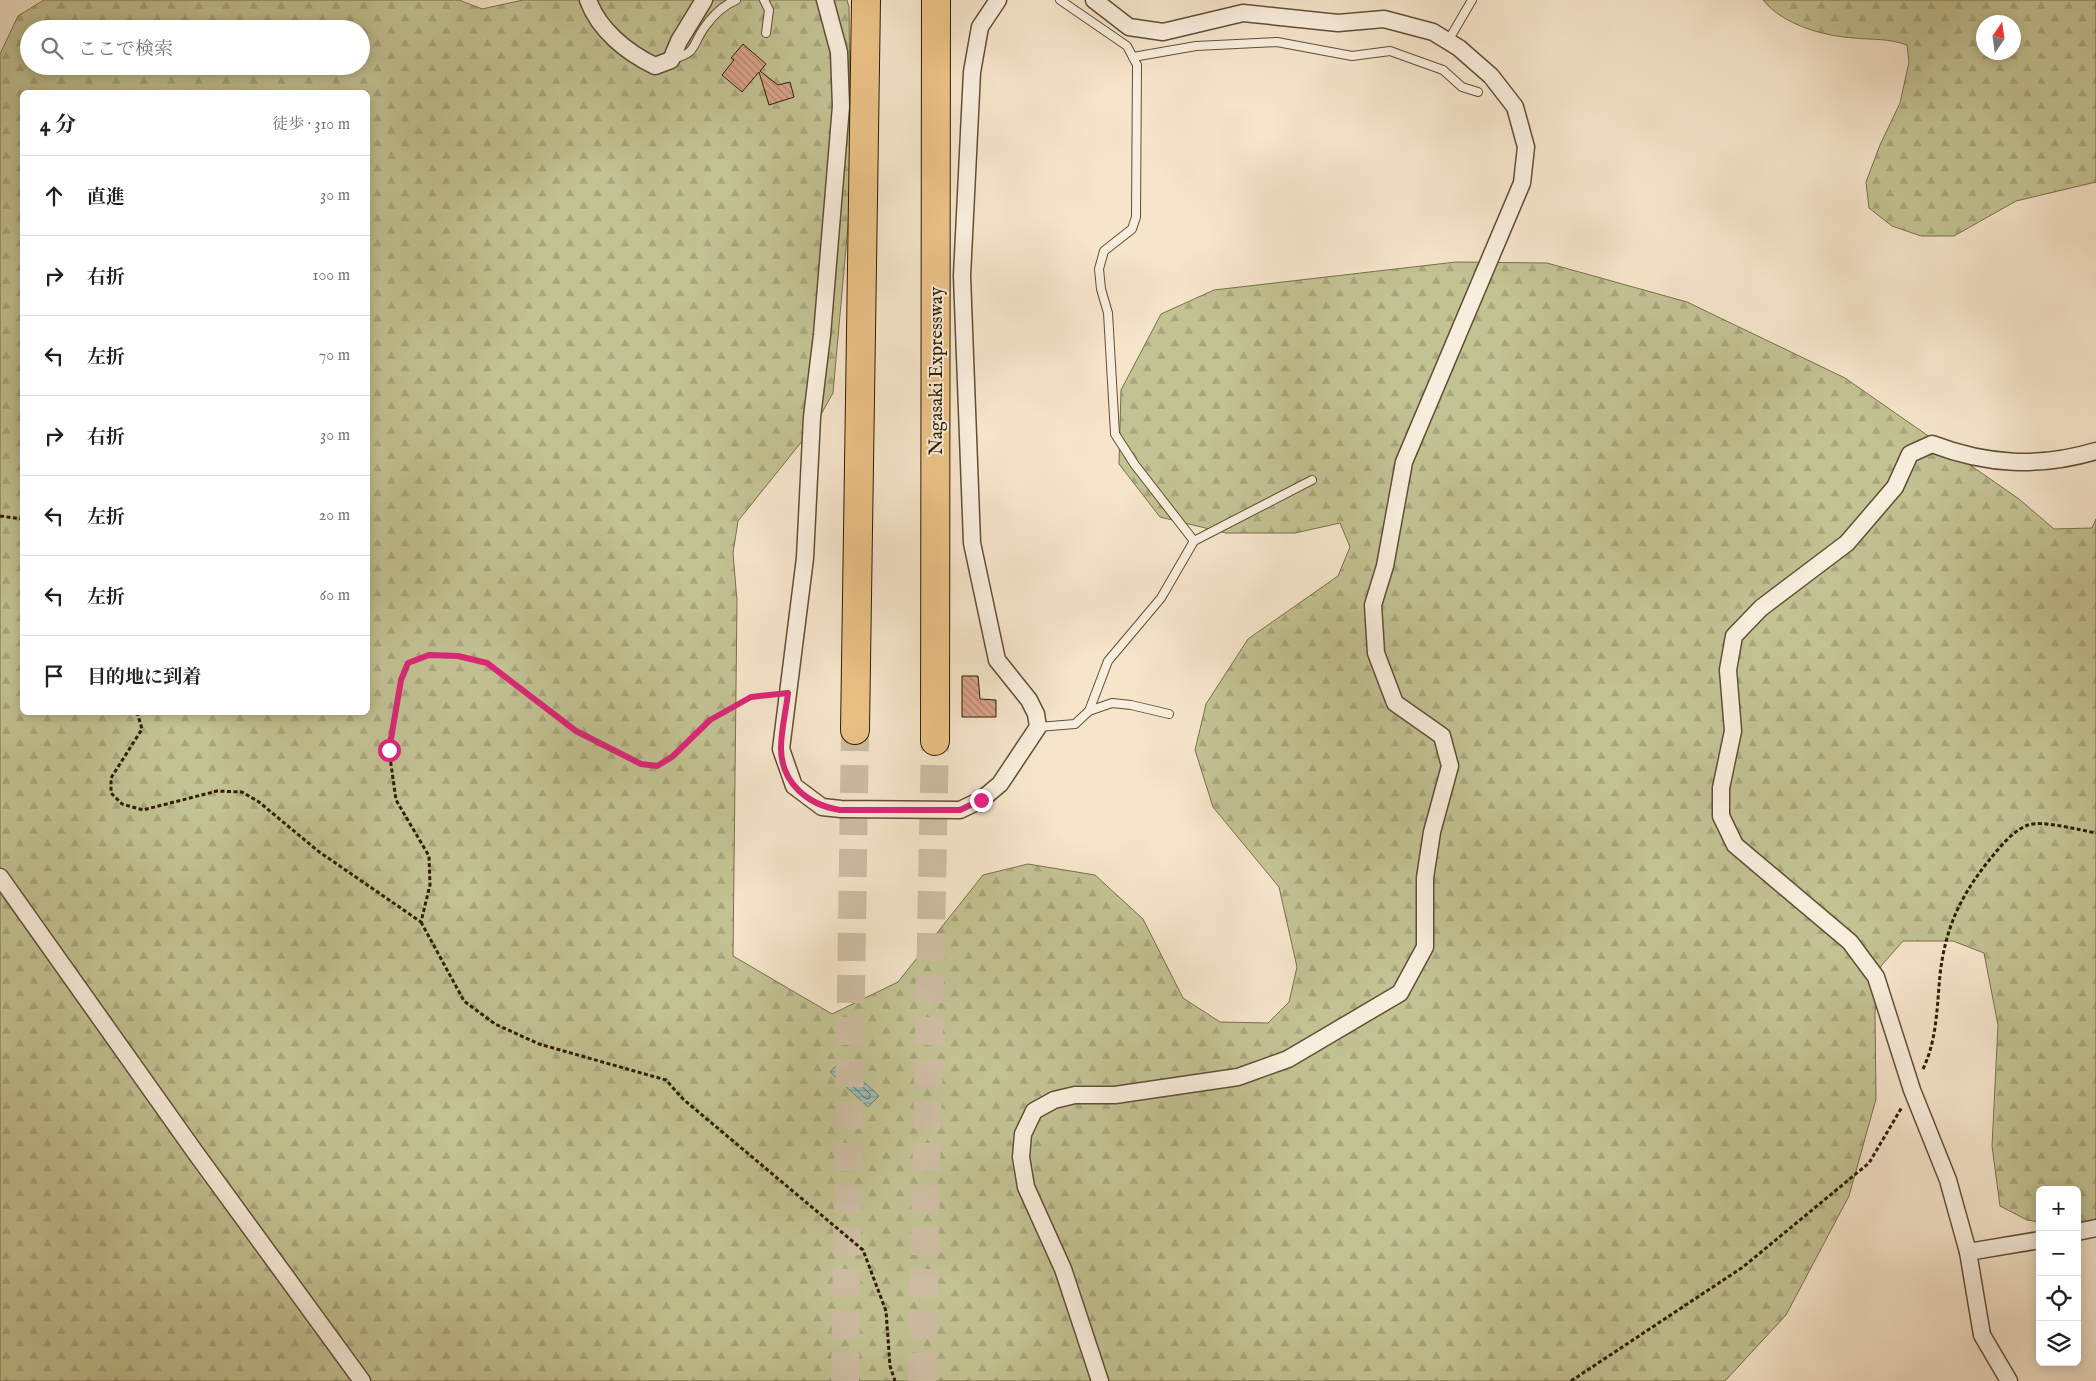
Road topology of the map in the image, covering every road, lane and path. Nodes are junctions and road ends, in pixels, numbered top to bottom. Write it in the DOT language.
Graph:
graph roads {
  1 [pos="588,0"];
  2 [pos="704,0"];
  3 [pos="736,0"];
  4 [pos="764,0"];
  5 [pos="826,0"];
  6 [pos="866,0"];
  7 [pos="936,0"];
  8 [pos="998,0"];
  9 [pos="1060,0"];
  10 [pos="1094,0"];
  11 [pos="1472,0"];
  12 [pos="766,33"];
  13 [pos="1448,41"];
  14 [pos="1133,57"];
  15 [pos="671,60"];
  16 [pos="1478,92"];
  17 [pos="2096,451"];
  18 [pos="1312,480"];
  19 [pos="0,516"];
  20 [pos="20,519"];
  21 [pos="1194,541"];
  22 [pos="788,693"];
  23 [pos="1088,711"];
  24 [pos="1169,714"];
  25 [pos="138,715"];
  26 [pos="1038,727"];
  27 [pos="855,730"];
  28 [pos="935,741"];
  29 [pos="2096,833"];
  30 [pos="0,877"];
  31 [pos="421,922"];
  32 [pos="1912,1090"];
  33 [pos="2096,1228"];
  34 [pos="2081,1231"];
  35 [pos="2036,1241"];
  36 [pos="1968,1252"];
  37 [pos="362,1381"];
  38 [pos="895,1381"];
  39 [pos="1100,1381"];
  40 [pos="1571,1381"];
  41 [pos="2009,1381"];
  1 -- 15 [label="street"];
  2 -- 15 [label="street"];
  3 -- 15 [label="lane"];
  4 -- 12 [label="lane"];
  5 -- 22 [label="street"];
  6 -- 27 [label="highway"];
  7 -- 28 [label="highway, Nagasaki Expressway"];
  8 -- 26 [label="street"];
  9 -- 14 [label="lane"];
  10 -- 13 [label="street"];
  11 -- 13 [label="lane"];
  13 -- 39 [label="street"];
  14 -- 16 [label="lane"];
  14 -- 21 [label="lane"];
  17 -- 32 [label="street"];
  18 -- 21 [label="lane"];
  19 -- 20 [label="path"];
  21 -- 23 [label="lane"];
  22 -- 26 [label="street"];
  22 -- 31 [label="path"];
  23 -- 24 [label="lane"];
  23 -- 26 [label="lane"];
  25 -- 31 [label="path"];
  29 -- 32 [label="path"];
  30 -- 37 [label="street"];
  31 -- 38 [label="path"];
  32 -- 36 [label="street"];
  32 -- 40 [label="path"];
  33 -- 34 [label="street"];
  35 -- 36 [label="street"];
  36 -- 41 [label="street"];
}
